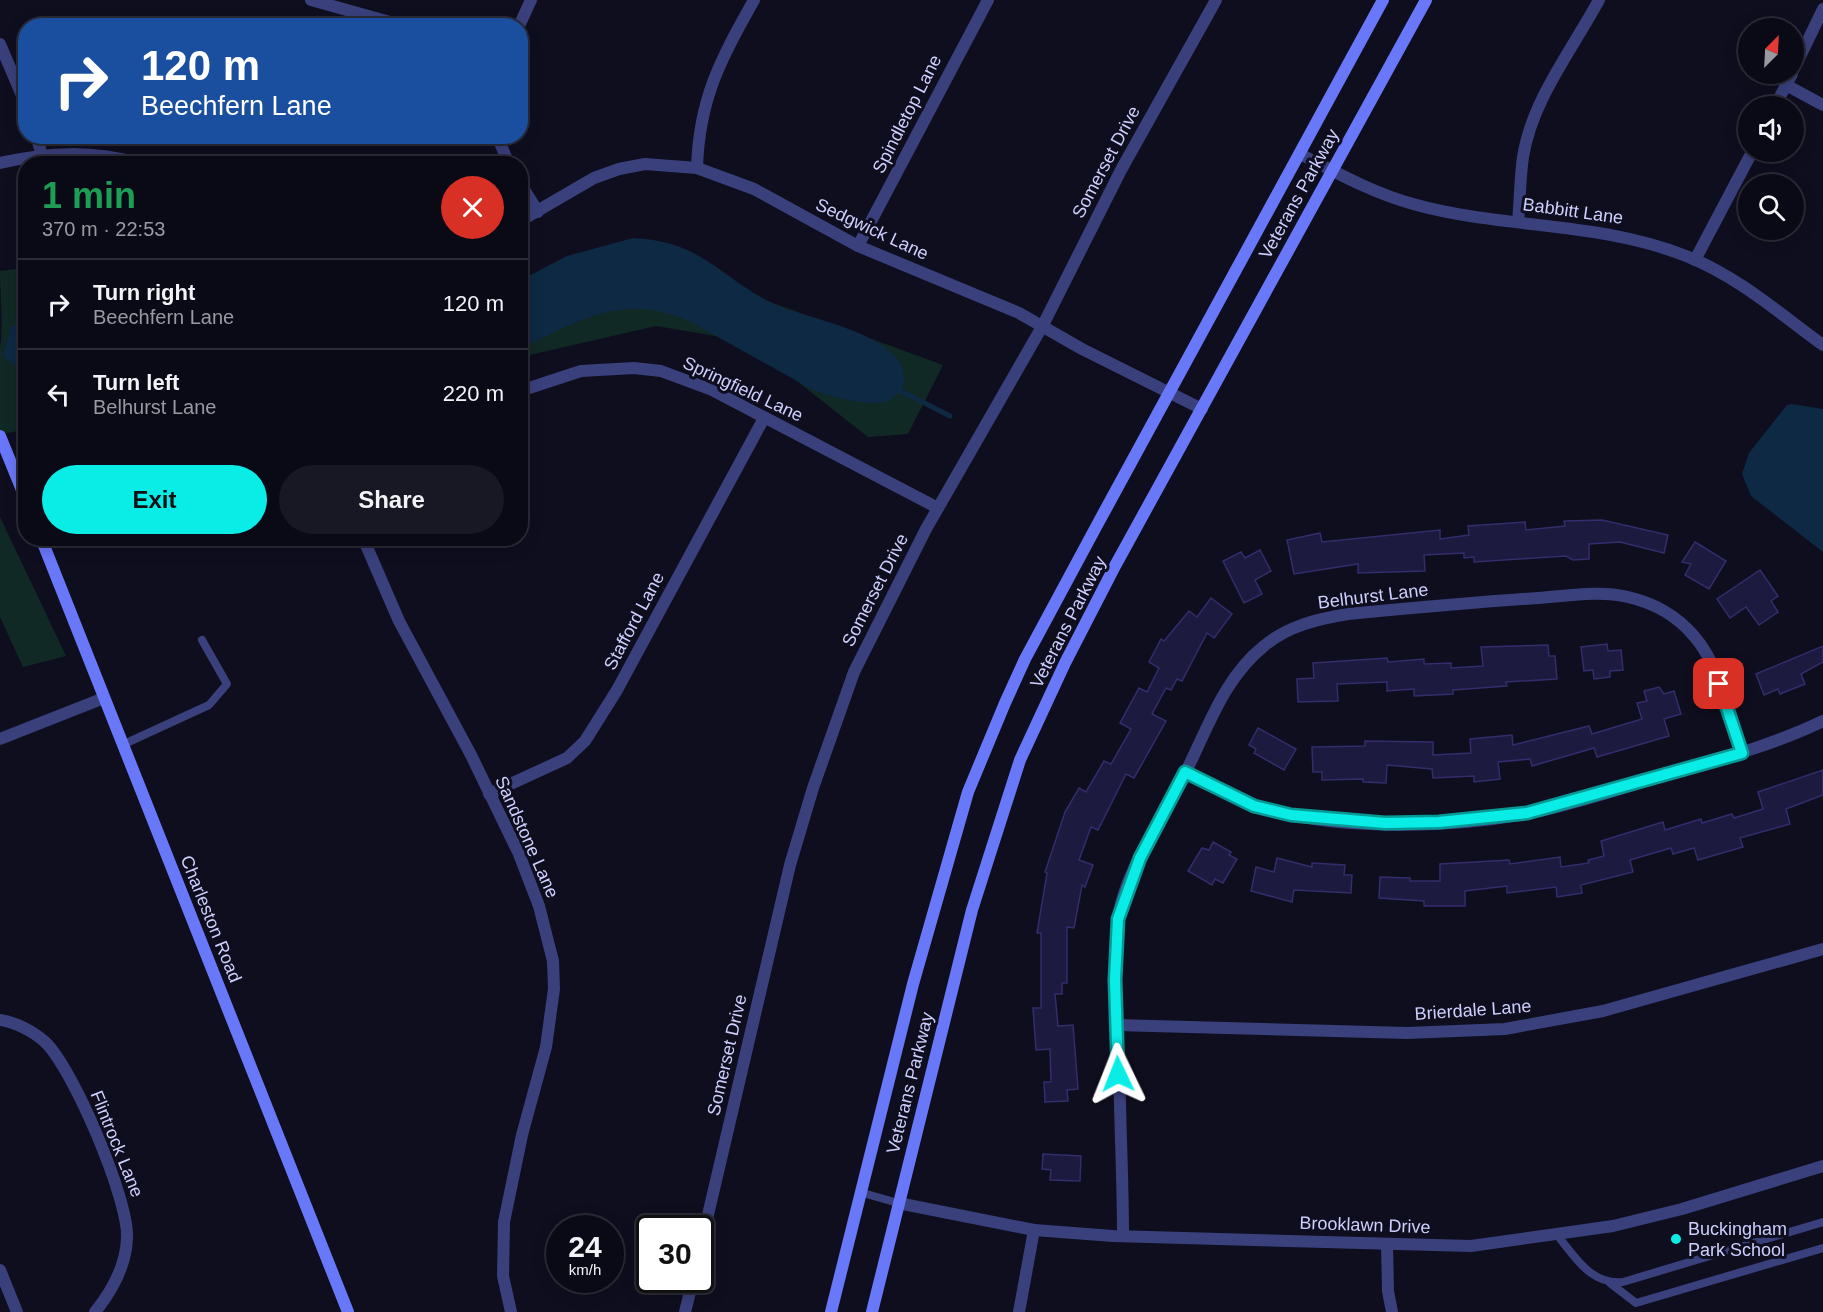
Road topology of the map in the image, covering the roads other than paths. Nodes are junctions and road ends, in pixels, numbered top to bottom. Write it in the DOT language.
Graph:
graph roads {
  1 [pos="311,0"];
  2 [pos="531,0"];
  3 [pos="754,0"];
  4 [pos="988,0"];
  5 [pos="1216,0"];
  6 [pos="1383,0"];
  7 [pos="1426,0"];
  8 [pos="1599,0"];
  9 [pos="1823,9"];
  10 [pos="375,18"];
  11 [pos="523,18"];
  12 [pos="0,44"];
  13 [pos="1804,48"];
  14 [pos="1786,85"];
  15 [pos="18,86"];
  16 [pos="1780,96"];
  17 [pos="1823,105"];
  18 [pos="39,144"];
  19 [pos="1300,153"];
  20 [pos="42,155"];
  21 [pos="37,156"];
  22 [pos="108,156"];
  23 [pos="18,160"];
  24 [pos="1747,162"];
  25 [pos="0,163"];
  26 [pos="698,168"];
  27 [pos="1333,171"];
  28 [pos="528,197"];
  29 [pos="537,212"];
  30 [pos="528,217"];
  31 [pos="1518,222"];
  32 [pos="858,246"];
  33 [pos="1695,260"];
  34 [pos="1043,326"];
  35 [pos="1823,345"];
  36 [pos="528,388"];
  37 [pos="1170,392"];
  38 [pos="1202,409"];
  39 [pos="764,418"];
  40 [pos="0,435"];
  41 [pos="18,480"];
  42 [pos="938,508"];
  43 [pos="44,546"];
  44 [pos="366,546"];
  45 [pos="202,640"];
  46 [pos="104,698"];
  47 [pos="1823,721"];
  48 [pos="0,739"];
  49 [pos="122,745"];
  50 [pos="1742,753"];
  51 [pos="1185,772"];
  52 [pos="489,794"];
  53 [pos="1823,949"];
  54 [pos="0,1020"];
  55 [pos="1116,1025"];
  56 [pos="1823,1166"];
  57 [pos="863,1193"];
  58 [pos="898,1203"];
  59 [pos="708,1215"];
  60 [pos="1823,1222"];
  61 [pos="1034,1230"];
  62 [pos="1123,1235"];
  63 [pos="1557,1235"];
  64 [pos="1387,1244"];
  65 [pos="1823,1248"];
  66 [pos="0,1270"];
  67 [pos="1610,1283"];
  68 [pos="690,1293"];
  69 [pos="17,1312"];
  70 [pos="95,1312"];
  71 [pos="348,1312"];
  72 [pos="512,1312"];
  73 [pos="685,1312"];
  74 [pos="831,1312"];
  75 [pos="872,1312"];
  76 [pos="1019,1312"];
  77 [pos="1392,1312"];
  1 -- 10 [label="street"];
  2 -- 11 [label="street"];
  3 -- 26 [label="street"];
  4 -- 32 [label="street, Spindletop Lane"];
  5 -- 34 [label="street, Somerset Drive"];
  6 -- 19 [label="main road, Veterans Parkway"];
  7 -- 27 [label="main road, Veterans Parkway"];
  8 -- 31 [label="street"];
  9 -- 13 [label="street"];
  12 -- 15 [label="street"];
  14 -- 16 [label="street"];
  14 -- 17 [label="street"];
  18 -- 20 [label="street"];
  19 -- 27 [label="street, Babbitt Lane"];
  19 -- 37 [label="main road, Veterans Parkway"];
  20 -- 21 [label="street"];
  20 -- 22 [label="street"];
  23 -- 25 [label="street"];
  24 -- 33 [label="street"];
  26 -- 29 [label="street, Sedgwick Lane"];
  26 -- 32 [label="street, Sedgwick Lane"];
  27 -- 31 [label="street, Babbitt Lane"];
  27 -- 38 [label="main road, Veterans Parkway"];
  28 -- 29 [label="street"];
  29 -- 30 [label="street, Sedgwick Lane"];
  31 -- 33 [label="street, Babbitt Lane"];
  32 -- 34 [label="street, Sedgwick Lane"];
  33 -- 35 [label="street, Babbitt Lane"];
  34 -- 37 [label="street, Sedgwick Lane"];
  34 -- 42 [label="street, Somerset Drive"];
  36 -- 39 [label="street, Springfield Lane"];
  37 -- 38 [label="street, Sedgwick Lane"];
  37 -- 57 [label="main road, Veterans Parkway"];
  38 -- 58 [label="main road, Veterans Parkway"];
  39 -- 42 [label="street, Springfield Lane"];
  39 -- 52 [label="street, Stafford Lane"];
  40 -- 41 [label="main road"];
  42 -- 59 [label="street, Somerset Drive"];
  43 -- 46 [label="main road, Charleston Road"];
  44 -- 52 [label="street, Sandstone Lane"];
  45 -- 49 [label="lane"];
  46 -- 48 [label="street"];
  46 -- 49 [label="main road, Charleston Road"];
  47 -- 50 [label="street"];
  49 -- 71 [label="main road, Charleston Road"];
  50 -- 51 [label="street"];
  50 -- 51 [label="street, Belhurst Lane"];
  51 -- 55 [label="street, Belhurst Lane"];
  52 -- 72 [label="street, Sandstone Lane"];
  53 -- 55 [label="street, Brierdale Lane"];
  54 -- 70 [label="street, Flintrock Lane"];
  55 -- 62 [label="street, Belhurst Lane"];
  56 -- 63 [label="street, Brooklawn Drive"];
  57 -- 58 [label="lane"];
  57 -- 74 [label="main road, Veterans Parkway"];
  58 -- 61 [label="street, Brooklawn Drive"];
  58 -- 75 [label="main road, Veterans Parkway"];
  60 -- 67 [label="lane"];
  61 -- 62 [label="street, Brooklawn Drive"];
  61 -- 76 [label="street"];
  62 -- 64 [label="street, Brooklawn Drive"];
  63 -- 64 [label="street, Brooklawn Drive"];
  63 -- 67 [label="lane"];
  64 -- 77 [label="street"];
  65 -- 67 [label="lane"];
  66 -- 69 [label="street"];
  68 -- 73 [label="street"];
}
